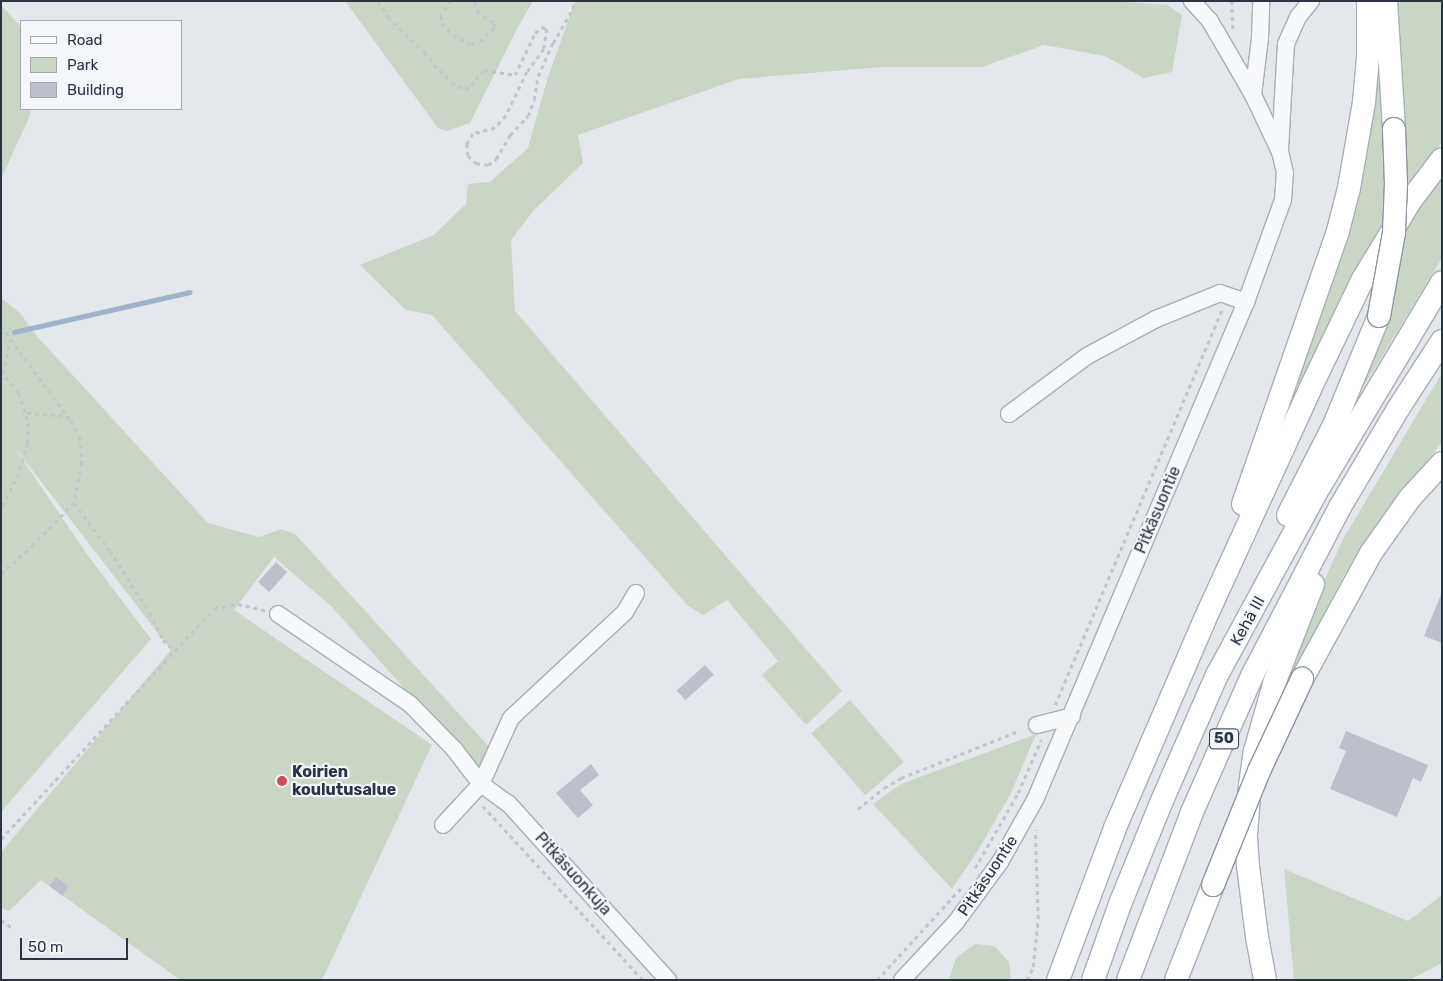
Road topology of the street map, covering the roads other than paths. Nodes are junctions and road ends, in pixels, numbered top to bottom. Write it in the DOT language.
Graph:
graph roads {
  1 [pos="1192,1"];
  2 [pos="1261,1"];
  3 [pos="1311,1"];
  4 [pos="1368,1"];
  5 [pos="1386,1"];
  6 [pos="1253,96"];
  7 [pos="1280,152"];
  8 [pos="1442,160"];
  9 [pos="1442,282"];
  10 [pos="1246,302"];
  11 [pos="1442,341"];
  12 [pos="1009,414"];
  13 [pos="1442,463"];
  14 [pos="1340,507"];
  15 [pos="636,593"];
  16 [pos="278,614"];
  17 [pos="1204,621"];
  18 [pos="1217,676"];
  19 [pos="1072,716"];
  20 [pos="1042,724"];
  21 [pos="477,789"];
  22 [pos="442,825"];
  23 [pos="668,980"];
  24 [pos="902,980"];
  25 [pos="1058,980"];
  26 [pos="1094,980"];
  27 [pos="1128,980"];
  28 [pos="1176,980"];
  29 [pos="1265,980"];
  1 -- 6 [label="street, Pitkäsuontie"];
  2 -- 6 [label="street"];
  3 -- 7 [label="street"];
  4 -- 17 [label="highway"];
  5 -- 18 [label="highway, bridge"];
  6 -- 7 [label="street, Pitkäsuontie"];
  7 -- 10 [label="street, Pitkäsuontie"];
  8 -- 17 [label="highway"];
  9 -- 18 [label="highway, Kehä III / 50"];
  10 -- 12 [label="street"];
  10 -- 19 [label="street, Pitkäsuontie"];
  11 -- 14 [label="highway, Kehä III / 50"];
  13 -- 28 [label="highway, bridge"];
  14 -- 27 [label="highway, Kehä III / 50"];
  14 -- 29 [label="highway"];
  15 -- 21 [label="street"];
  16 -- 21 [label="street, Pitkäsuonkuja"];
  17 -- 25 [label="highway"];
  18 -- 26 [label="highway, Kehä III / 50"];
  19 -- 20 [label="street"];
  19 -- 24 [label="street, Pitkäsuontie"];
  21 -- 22 [label="street"];
  21 -- 23 [label="street, Pitkäsuonkuja"];
}
